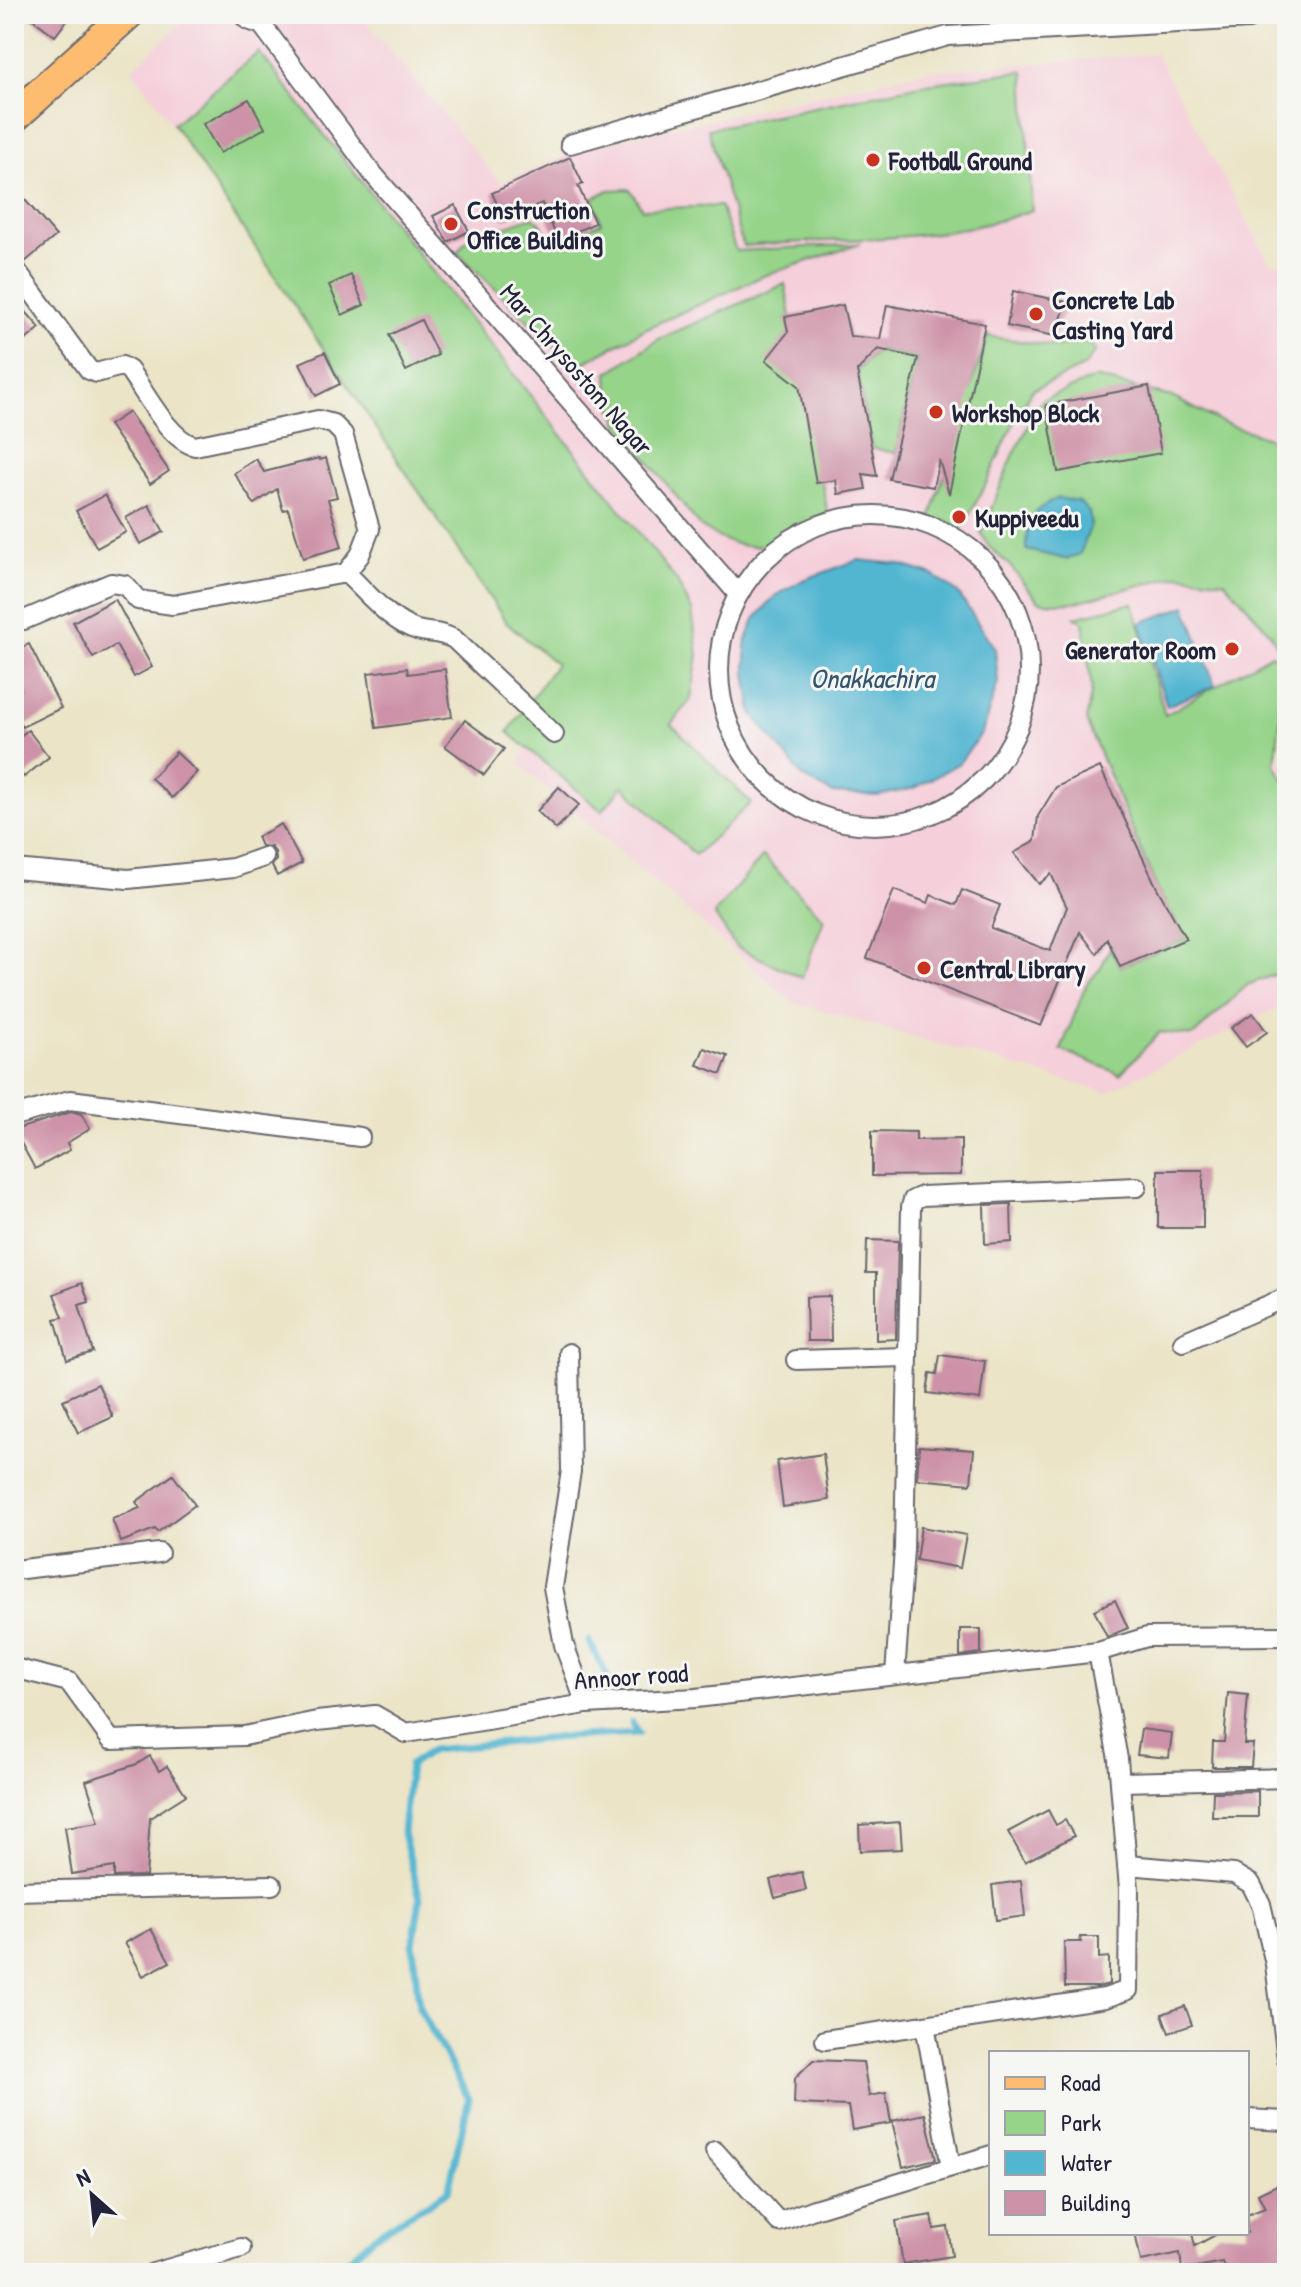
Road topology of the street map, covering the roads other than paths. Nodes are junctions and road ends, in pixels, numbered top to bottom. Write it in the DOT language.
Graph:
graph roads {
  1 [pos="128,14"];
  2 [pos="242,14"];
  3 [pos="1249,14"];
  4 [pos="263,20"];
  5 [pos="14,117"];
  6 [pos="570,144"];
  7 [pos="14,267"];
  8 [pos="346,573"];
  9 [pos="738,594"];
  10 [pos="14,620"];
  11 [pos="554,734"];
  12 [pos="264,857"];
  13 [pos="14,869"];
  14 [pos="14,1116"];
  15 [pos="360,1137"];
  16 [pos="1137,1187"];
  17 [pos="1287,1297"];
  18 [pos="1183,1342"];
  19 [pos="569,1353"];
  20 [pos="908,1357"];
  21 [pos="796,1360"];
  22 [pos="159,1553"];
  23 [pos="14,1570"];
  24 [pos="1287,1636"];
  25 [pos="1098,1652"];
  26 [pos="14,1668"];
  27 [pos="895,1675"];
  28 [pos="586,1704"];
  29 [pos="1287,1778"];
  30 [pos="1120,1782"];
  31 [pos="1127,1865"];
  32 [pos="272,1885"];
  33 [pos="14,1891"];
  34 [pos="925,2025"];
  35 [pos="825,2040"];
  36 [pos="1287,2059"];
  37 [pos="1249,2119"];
  38 [pos="1287,2121"];
  39 [pos="715,2151"];
  40 [pos="989,2156"];
  41 [pos="951,2167"];
  42 [pos="241,2248"];
  43 [pos="153,2273"];
  1 -- 5 [label="main road"];
  2 -- 4 [label="street, Mar Chrysostom Nagar"];
  3 -- 6 [label="street"];
  4 -- 9 [label="street, Mar Chrysostom Nagar"];
  7 -- 8 [label="street"];
  8 -- 10 [label="street"];
  8 -- 11 [label="street"];
  9 -- 9 [label="street"];
  12 -- 13 [label="street"];
  14 -- 15 [label="street"];
  16 -- 20 [label="street"];
  17 -- 18 [label="street"];
  19 -- 28 [label="street"];
  20 -- 21 [label="street"];
  20 -- 27 [label="street"];
  22 -- 23 [label="street"];
  24 -- 25 [label="street, Annoor road"];
  25 -- 27 [label="street, Annoor road"];
  25 -- 30 [label="street"];
  26 -- 28 [label="street, Annoor road"];
  27 -- 28 [label="street, Annoor road"];
  29 -- 30 [label="street"];
  30 -- 31 [label="street"];
  31 -- 34 [label="street"];
  31 -- 36 [label="street"];
  32 -- 33 [label="street"];
  34 -- 35 [label="street"];
  34 -- 41 [label="street"];
  37 -- 38 [label="street"];
  39 -- 41 [label="street"];
  40 -- 41 [label="street"];
  42 -- 43 [label="street"];
}
